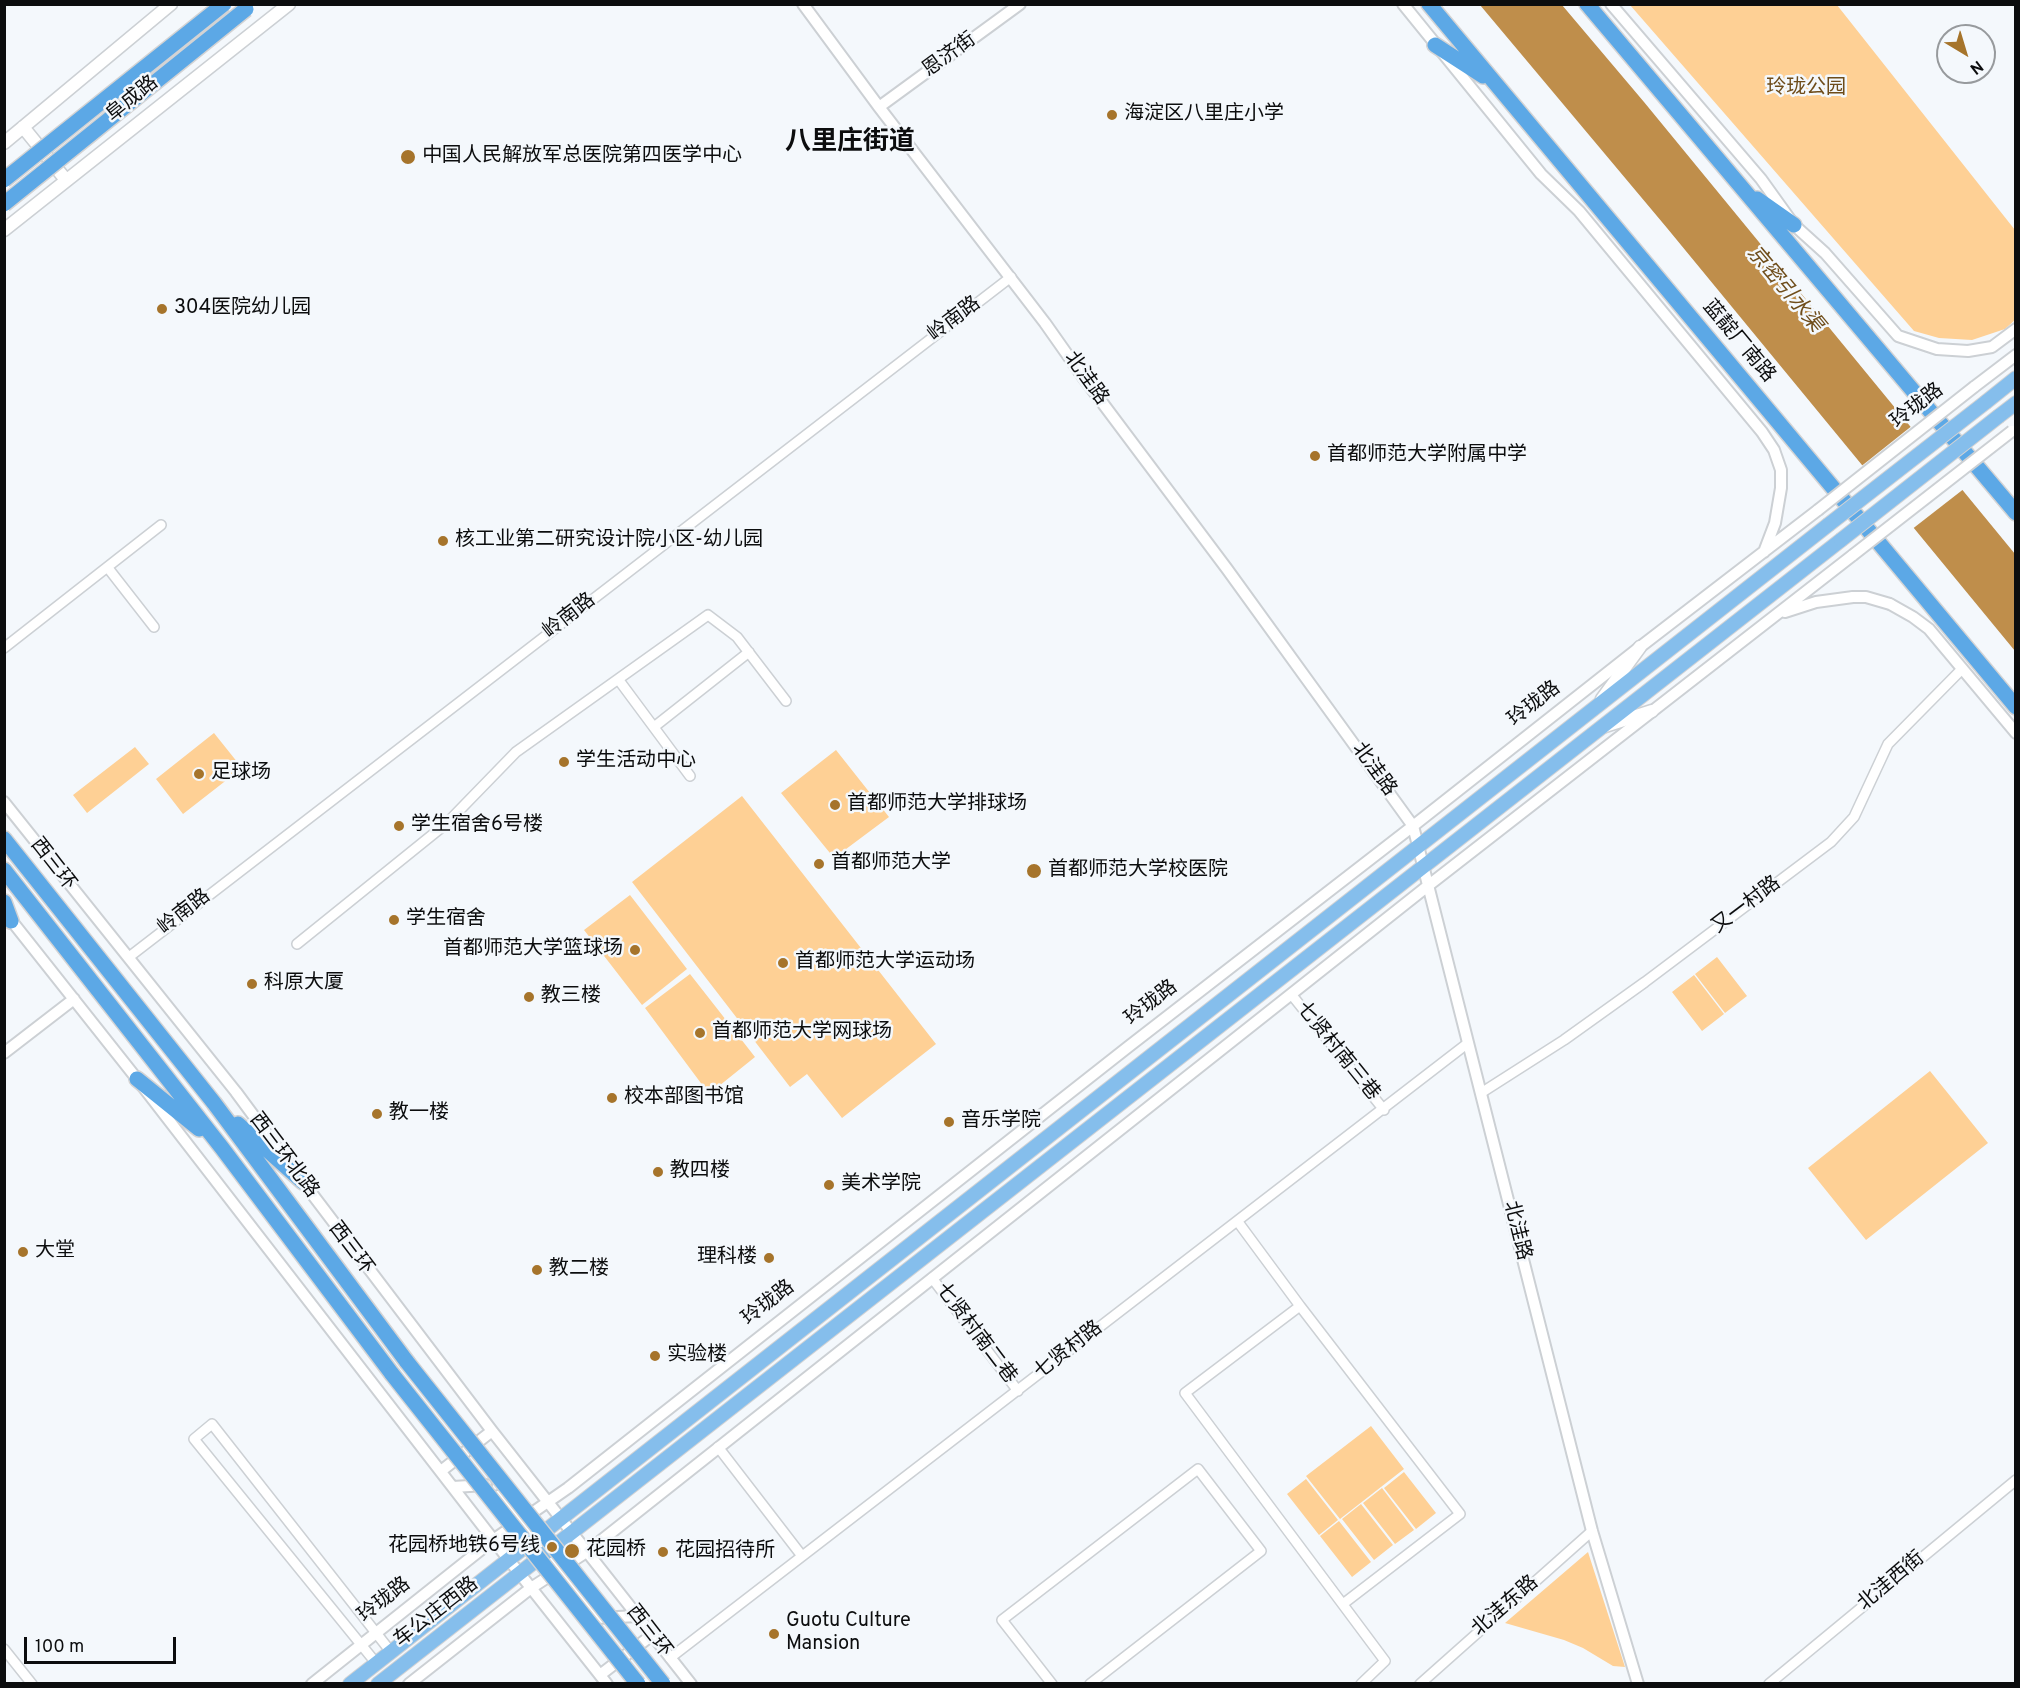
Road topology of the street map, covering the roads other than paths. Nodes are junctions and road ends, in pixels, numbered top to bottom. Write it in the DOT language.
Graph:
graph roads {
  1 [pos="171,4"];
  2 [pos="224,4"];
  3 [pos="289,4"];
  4 [pos="803,4"];
  5 [pos="1020,4"];
  6 [pos="1403,4"];
  7 [pos="1429,4"];
  8 [pos="1611,4"];
  9 [pos="1589,6"];
  10 [pos="249,7"];
  11 [pos="1435,45"];
  12 [pos="1497,85"];
  13 [pos="879,107"];
  14 [pos="23,128"];
  15 [pos="4,143"];
  16 [pos="4,180"];
  17 [pos="66,180"];
  18 [pos="1737,184"];
  19 [pos="4,204"];
  20 [pos="1794,225"];
  21 [pos="4,230"];
  22 [pos="1011,278"];
  23 [pos="2016,329"];
  24 [pos="2016,355"];
  25 [pos="2016,378"];
  26 [pos="2016,404"];
  27 [pos="2014,430"];
  28 [pos="2016,513"];
  29 [pos="161,525"];
  30 [pos="1764,552"];
  31 [pos="108,568"];
  32 [pos="1777,615"];
  33 [pos="154,627"];
  34 [pos="1640,646"];
  35 [pos="4,648"];
  36 [pos="749,652"];
  37 [pos="1962,669"];
  38 [pos="618,679"];
  39 [pos="786,701"];
  40 [pos="1598,704"];
  41 [pos="2016,707"];
  42 [pos="1652,711"];
  43 [pos="654,727"];
  44 [pos="1601,728"];
  45 [pos="2016,733"];
  46 [pos="690,776"];
  47 [pos="4,802"];
  48 [pos="4,826"];
  49 [pos="1413,826"];
  50 [pos="4,839"];
  51 [pos="1418,847"];
  52 [pos="25,865"];
  53 [pos="1423,866"];
  54 [pos="4,870"];
  55 [pos="1429,885"];
  56 [pos="4,902"];
  57 [pos="8,916"];
  58 [pos="297,944"];
  59 [pos="129,957"];
  60 [pos="1291,994"];
  61 [pos="74,999"];
  62 [pos="1468,1043"];
  63 [pos="4,1053"];
  64 [pos="137,1079"];
  65 [pos="1481,1093"];
  66 [pos="214,1103"];
  67 [pos="1384,1110"];
  68 [pos="222,1149"];
  69 [pos="303,1182"];
  70 [pos="1238,1222"];
  71 [pos="932,1278"];
  72 [pos="1300,1306"];
  73 [pos="1018,1391"];
  74 [pos="492,1431"];
  75 [pos="718,1447"];
  76 [pos="441,1472"];
  77 [pos="2016,1480"];
  78 [pos="453,1487"];
  79 [pos="547,1499"];
  80 [pos="562,1518"];
  81 [pos="518,1520"];
  82 [pos="1592,1531"];
  83 [pos="573,1532"];
  84 [pos="493,1540"];
  85 [pos="534,1540"];
  86 [pos="588,1551"];
  87 [pos="545,1554"];
  88 [pos="802,1556"];
  89 [pos="508,1560"];
  90 [pos="558,1570"];
  91 [pos="519,1574"];
  92 [pos="531,1588"];
  93 [pos="1343,1604"];
  94 [pos="638,1616"];
  95 [pos="376,1633"];
  96 [pos="652,1635"];
  97 [pos="360,1645"];
  98 [pos="4,1649"];
  99 [pos="391,1652"];
  100 [pos="670,1658"];
  101 [pos="375,1664"];
  102 [pos="603,1679"];
  103 [pos="32,1683"];
  104 [pos="312,1683"];
  105 [pos="350,1683"];
  106 [pos="378,1683"];
  107 [pos="409,1683"];
  108 [pos="638,1683"];
  109 [pos="663,1683"];
  110 [pos="691,1683"];
  111 [pos="1052,1683"];
  112 [pos="1090,1683"];
  113 [pos="1361,1683"];
  114 [pos="1420,1683"];
  115 [pos="1638,1683"];
  116 [pos="1769,1683"];
  1 -- 14 [label="main road"];
  2 -- 16 [label="highway, 阜成路, bridge"];
  3 -- 17 [label="main road, 阜成路"];
  4 -- 13 [label="street, 北洼路"];
  5 -- 13 [label="street, 恩济街"];
  6 -- 11 [label="street"];
  7 -- 12 [label="highway, 蓝靛厂南路"];
  8 -- 20 [label="street"];
  9 -- 18 [label="highway"];
  10 -- 19 [label="highway, 阜成路, bridge"];
  11 -- 12 [label="highway"];
  11 -- 30 [label="street"];
  12 -- 41 [label="highway, 蓝靛厂南路"];
  13 -- 22 [label="street, 北洼路"];
  14 -- 15 [label="main road"];
  14 -- 17 [label="main road"];
  17 -- 21 [label="main road, 阜成路"];
  18 -- 20 [label="highway"];
  18 -- 28 [label="highway"];
  20 -- 23 [label="street"];
  22 -- 49 [label="street, 北洼路"];
  22 -- 59 [label="street, 岭南路"];
  24 -- 30 [label="street, 玲珑路, bridge"];
  25 -- 40 [label="main road, 玲珑路, bridge"];
  26 -- 44 [label="main road, bridge"];
  27 -- 32 [label="street, bridge"];
  29 -- 31 [label="street"];
  30 -- 34 [label="street, 玲珑路"];
  31 -- 33 [label="street"];
  31 -- 35 [label="street"];
  32 -- 37 [label="street, bridge"];
  32 -- 42 [label="street"];
  34 -- 40 [label="main road"];
  34 -- 49 [label="street, 玲珑路"];
  36 -- 38 [label="street"];
  36 -- 39 [label="street"];
  36 -- 43 [label="street"];
  37 -- 45 [label="street"];
  37 -- 65 [label="street, 又一村路"];
  38 -- 43 [label="street"];
  38 -- 58 [label="street"];
  40 -- 51 [label="main road, 玲珑路"];
  42 -- 44 [label="main road"];
  42 -- 55 [label="street"];
  43 -- 46 [label="street"];
  44 -- 53 [label="main road"];
  47 -- 59 [label="street, 西三环北路"];
  48 -- 52 [label="highway"];
  49 -- 51 [label="street, 北洼路"];
  49 -- 79 [label="street, 玲珑路"];
  50 -- 52 [label="highway, 西三环"];
  51 -- 53 [label="street, 北洼路"];
  51 -- 80 [label="main road, 玲珑路"];
  52 -- 66 [label="highway, 西三环"];
  53 -- 55 [label="street, 北洼路"];
  53 -- 83 [label="main road"];
  54 -- 68 [label="highway, 西三环"];
  55 -- 60 [label="street"];
  55 -- 62 [label="street, 北洼路"];
  56 -- 57 [label="highway"];
  57 -- 61 [label="street"];
  59 -- 69 [label="street, 西三环北路"];
  60 -- 67 [label="street, 七贤村南三巷"];
  60 -- 71 [label="street"];
  61 -- 63 [label="street"];
  61 -- 64 [label="street"];
  62 -- 65 [label="street, 北洼路"];
  62 -- 67 [label="street, 七贤村路"];
  64 -- 68 [label="highway"];
  64 -- 76 [label="street"];
  65 -- 82 [label="street, 北洼路"];
  66 -- 69 [label="highway"];
  66 -- 109 [label="highway, 西三环, bridge"];
  67 -- 70 [label="street, 七贤村路"];
  68 -- 108 [label="highway, 西三环, bridge"];
  69 -- 74 [label="street, 西三环北路"];
  70 -- 72 [label="street"];
  70 -- 73 [label="street, 七贤村路"];
  71 -- 73 [label="street, 七贤村南二巷"];
  71 -- 75 [label="street"];
  72 -- 93 [label="street"];
  72 -- 93 [label="street"];
  73 -- 88 [label="street, 七贤村路"];
  74 -- 76 [label="street"];
  74 -- 79 [label="street, 西三环北路"];
  75 -- 86 [label="street"];
  75 -- 88 [label="street"];
  76 -- 78 [label="street"];
  77 -- 116 [label="street, 北洼西街"];
  78 -- 81 [label="street"];
  78 -- 84 [label="street"];
  79 -- 80 [label="street, 西三环北路"];
  79 -- 81 [label="street, 玲珑路"];
  80 -- 83 [label="street, 西三环北路"];
  80 -- 85 [label="main road, 玲珑路"];
  81 -- 84 [label="street, 玲珑路"];
  81 -- 85 [label="street"];
  82 -- 114 [label="street, 北洼东路"];
  82 -- 115 [label="street, 北洼路"];
  83 -- 86 [label="street, 西三环北路"];
  83 -- 87 [label="main road, 车公庄西路"];
  84 -- 89 [label="street"];
  84 -- 95 [label="street, 玲珑路"];
  85 -- 87 [label="street"];
  85 -- 89 [label="main road, 车公庄西路"];
  86 -- 90 [label="street"];
  86 -- 94 [label="street, 西三环北路"];
  87 -- 90 [label="street"];
  87 -- 91 [label="main road, 车公庄西路"];
  88 -- 100 [label="street, 七贤村路"];
  89 -- 91 [label="street"];
  89 -- 99 [label="main road, 车公庄西路"];
  90 -- 92 [label="street"];
  90 -- 94 [label="street"];
  91 -- 92 [label="street"];
  91 -- 106 [label="main road, 车公庄西路"];
  92 -- 102 [label="street"];
  92 -- 107 [label="street"];
  93 -- 113 [label="street"];
  94 -- 96 [label="street, 西三环北路"];
  95 -- 97 [label="street, 玲珑路"];
  95 -- 97 [label="street"];
  95 -- 99 [label="street"];
  96 -- 100 [label="street, 西三环北路"];
  96 -- 102 [label="street"];
  97 -- 101 [label="street"];
  97 -- 104 [label="street, 玲珑路"];
  98 -- 103 [label="street"];
  99 -- 101 [label="main road, 车公庄西路"];
  100 -- 110 [label="street, 西三环北路"];
  101 -- 105 [label="main road, 车公庄西路"];
  111 -- 112 [label="street"];
}
